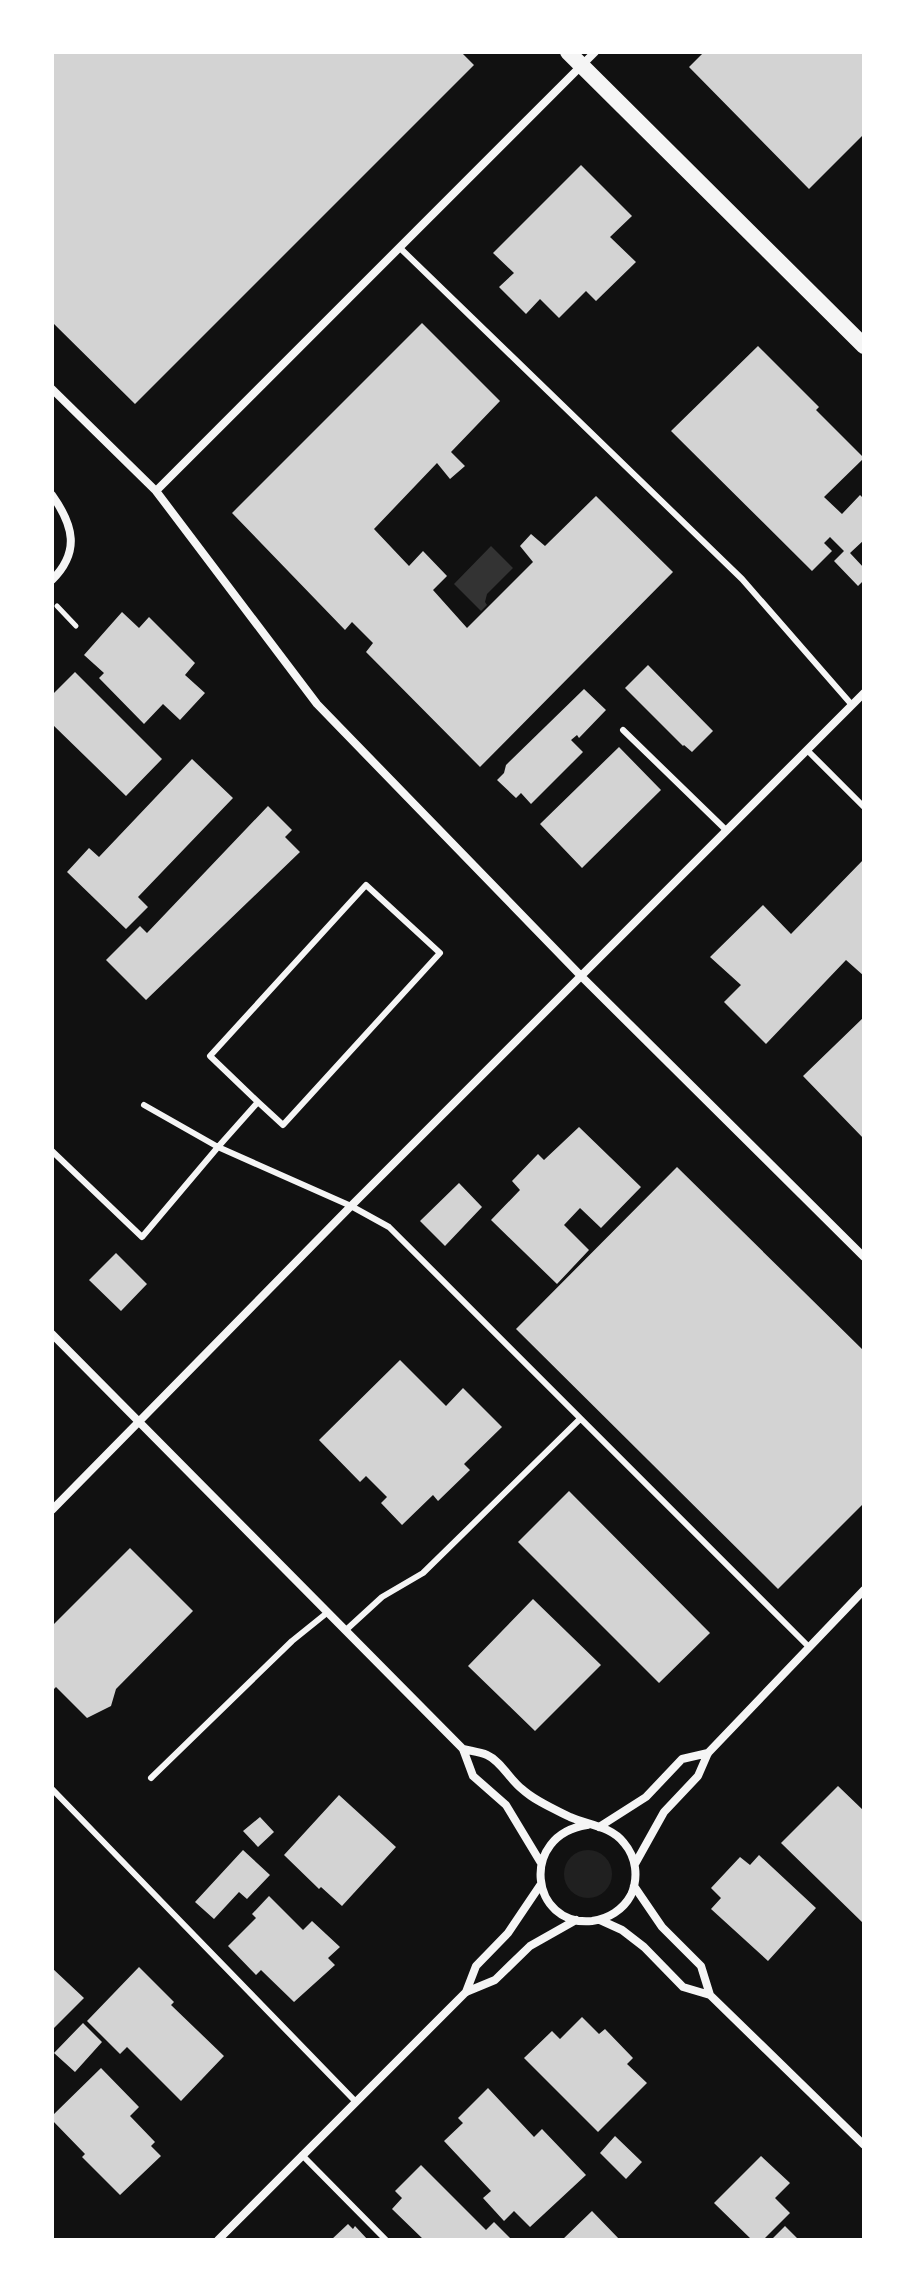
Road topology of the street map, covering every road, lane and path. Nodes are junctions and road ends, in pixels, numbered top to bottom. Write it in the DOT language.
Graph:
graph roads {
  1 [pos="568,52"];
  2 [pos="595,52"];
  3 [pos="582,65"];
  4 [pos="400,248"];
  5 [pos="864,346"];
  6 [pos="52,389"];
  7 [pos="156,491"];
  8 [pos="52,495"];
  9 [pos="52,580"];
  10 [pos="57,606"];
  11 [pos="76,626"];
  12 [pos="864,693"];
  13 [pos="852,705"];
  14 [pos="623,730"];
  15 [pos="807,750"];
  16 [pos="864,807"];
  17 [pos="727,831"];
  18 [pos="581,976"];
  19 [pos="258,1102"];
  20 [pos="144,1105"];
  21 [pos="218,1147"];
  22 [pos="52,1151"];
  23 [pos="351,1206"];
  24 [pos="864,1257"];
  25 [pos="52,1334"];
  26 [pos="580,1419"];
  27 [pos="141,1423"];
  28 [pos="52,1510"];
  29 [pos="864,1590"];
  30 [pos="328,1612"];
  31 [pos="346,1630"];
  32 [pos="809,1647"];
  33 [pos="463,1749"];
  34 [pos="708,1753"];
  35 [pos="151,1778"];
  36 [pos="52,1789"];
  37 [pos="587,1825"];
  38 [pos="599,1827"];
  39 [pos="541,1863"];
  40 [pos="635,1864"];
  41 [pos="541,1884"];
  42 [pos="634,1886"];
  43 [pos="576,1920"];
  44 [pos="600,1920"];
  45 [pos="466,1992"];
  46 [pos="710,1995"];
  47 [pos="355,2101"];
  48 [pos="864,2145"];
  49 [pos="302,2155"];
  50 [pos="218,2240"];
  51 [pos="386,2240"];
  1 -- 3 [label="main road"];
  2 -- 3 [label="street"];
  3 -- 4 [label="street"];
  3 -- 5 [label="main road"];
  4 -- 7 [label="street"];
  4 -- 13 [label="lane"];
  6 -- 7 [label="street"];
  7 -- 18 [label="street"];
  8 -- 9 [label="street"];
  10 -- 11 [label="path"];
  12 -- 13 [label="street"];
  13 -- 15 [label="street"];
  14 -- 17 [label="lane"];
  15 -- 16 [label="lane"];
  15 -- 17 [label="street"];
  17 -- 18 [label="street"];
  18 -- 23 [label="street"];
  18 -- 24 [label="street"];
  19 -- 19 [label="lane"];
  19 -- 21 [label="lane"];
  20 -- 21 [label="lane"];
  21 -- 22 [label="lane"];
  21 -- 23 [label="lane"];
  23 -- 26 [label="lane"];
  23 -- 27 [label="street"];
  25 -- 27 [label="street"];
  26 -- 31 [label="lane"];
  26 -- 32 [label="lane"];
  27 -- 28 [label="street"];
  27 -- 30 [label="street"];
  29 -- 32 [label="street"];
  30 -- 31 [label="street"];
  30 -- 35 [label="lane"];
  31 -- 33 [label="street"];
  32 -- 34 [label="street"];
  33 -- 37 [label="street"];
  33 -- 39 [label="street"];
  34 -- 38 [label="street"];
  34 -- 40 [label="street"];
  36 -- 47 [label="lane"];
  37 -- 38 [label="street"];
  37 -- 39 [label="street"];
  38 -- 40 [label="street"];
  39 -- 41 [label="street"];
  40 -- 42 [label="street"];
  41 -- 43 [label="street"];
  41 -- 45 [label="street"];
  42 -- 44 [label="street"];
  42 -- 46 [label="street"];
  43 -- 44 [label="street"];
  43 -- 45 [label="street"];
  44 -- 46 [label="street"];
  45 -- 47 [label="street"];
  46 -- 48 [label="street"];
  47 -- 49 [label="street"];
  49 -- 50 [label="street"];
  49 -- 51 [label="lane"];
}
